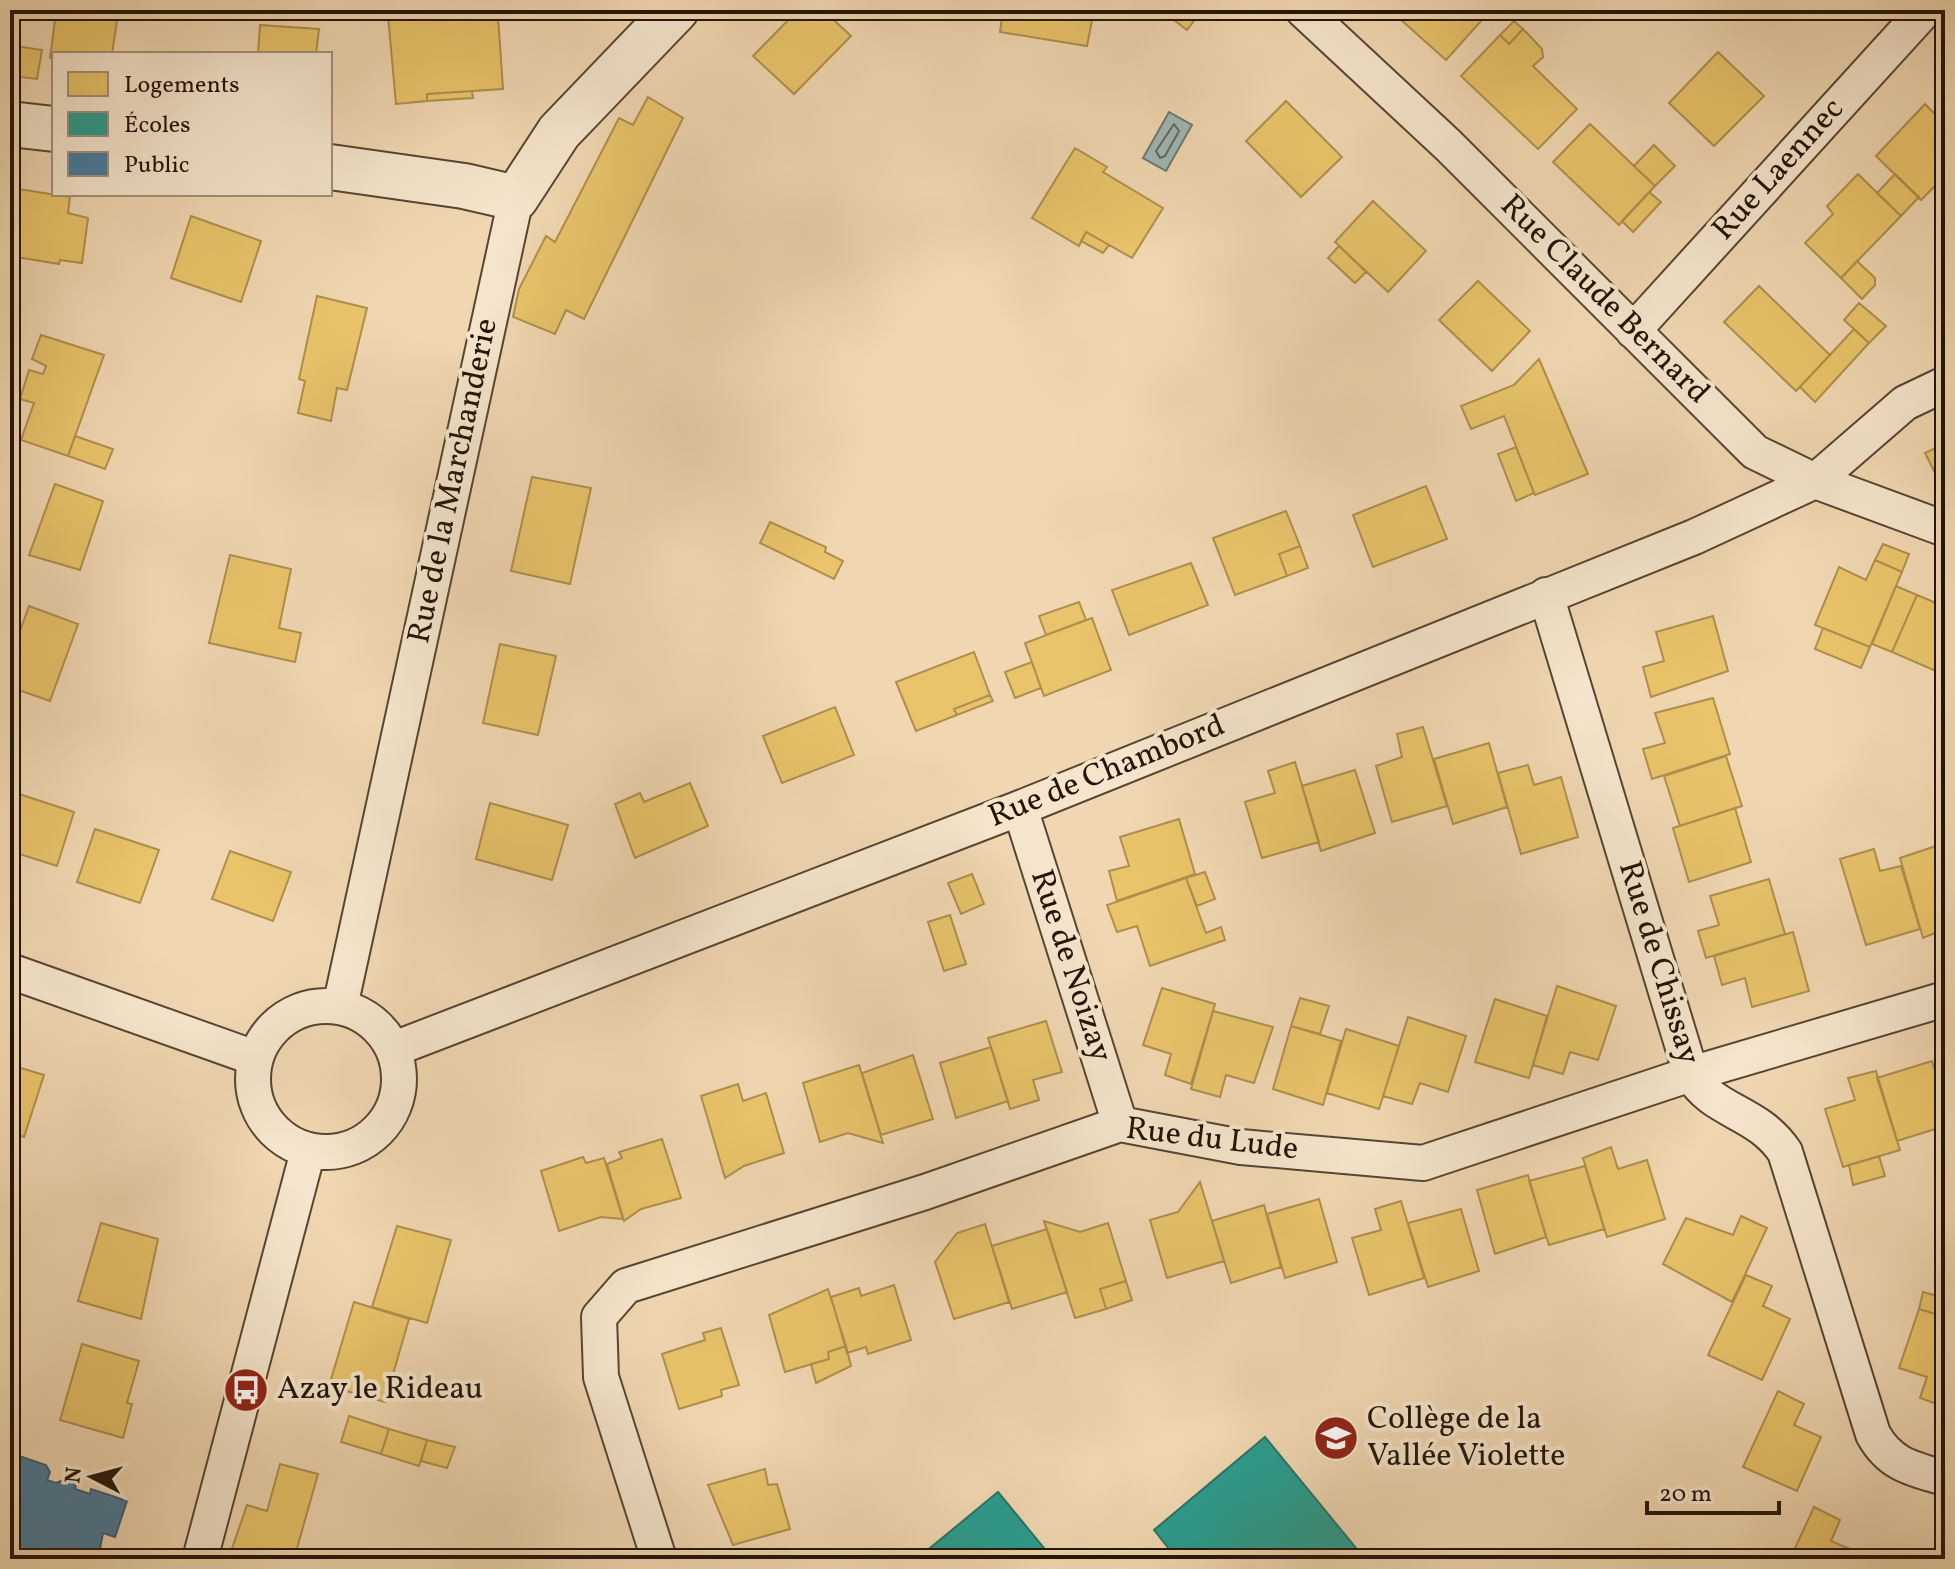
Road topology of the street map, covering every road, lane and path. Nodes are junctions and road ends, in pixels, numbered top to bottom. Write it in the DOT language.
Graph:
graph roads {
  1 [pos="676,10"];
  2 [pos="1303,10"];
  3 [pos="1925,10"];
  4 [pos="10,124"];
  5 [pos="52,129"];
  6 [pos="332,167"];
  7 [pos="516,198"];
  8 [pos="1633,331"];
  9 [pos="1945,384"];
  10 [pos="1815,481"];
  11 [pos="1945,529"];
  12 [pos="1546,595"];
  13 [pos="1020,808"];
  14 [pos="10,971"];
  15 [pos="1945,999"];
  16 [pos="340,1007"];
  17 [pos="394,1049"];
  18 [pos="255,1058"];
  19 [pos="1691,1074"];
  20 [pos="1120,1124"];
  21 [pos="308,1151"];
  22 [pos="1945,1478"];
  23 [pos="200,1559"];
  24 [pos="659,1559"];
  1 -- 7 [label="street, Rue de la Marchanderie"];
  2 -- 8 [label="street, Rue Claude Bernard"];
  3 -- 8 [label="street, Rue Laennec"];
  4 -- 5 [label="street"];
  6 -- 7 [label="street"];
  7 -- 16 [label="street, Rue de la Marchanderie"];
  8 -- 10 [label="street, Rue Claude Bernard"];
  9 -- 10 [label="street, Rue de Chambord"];
  10 -- 11 [label="street, Rue Claude Bernard"];
  10 -- 12 [label="street, Rue de Chambord"];
  12 -- 13 [label="street, Rue de Chambord"];
  12 -- 19 [label="street, Rue de Chissay"];
  13 -- 17 [label="street, Rue de Chambord"];
  13 -- 20 [label="street, Rue de Noizay"];
  14 -- 18 [label="street"];
  15 -- 19 [label="street, Rue du Lude"];
  16 -- 17 [label="street"];
  16 -- 18 [label="street"];
  17 -- 21 [label="street"];
  18 -- 21 [label="street"];
  19 -- 20 [label="street, Rue du Lude"];
  19 -- 22 [label="street, Rue de Chissay"];
  20 -- 24 [label="street, Rue du Lude"];
  21 -- 23 [label="street"];
}
